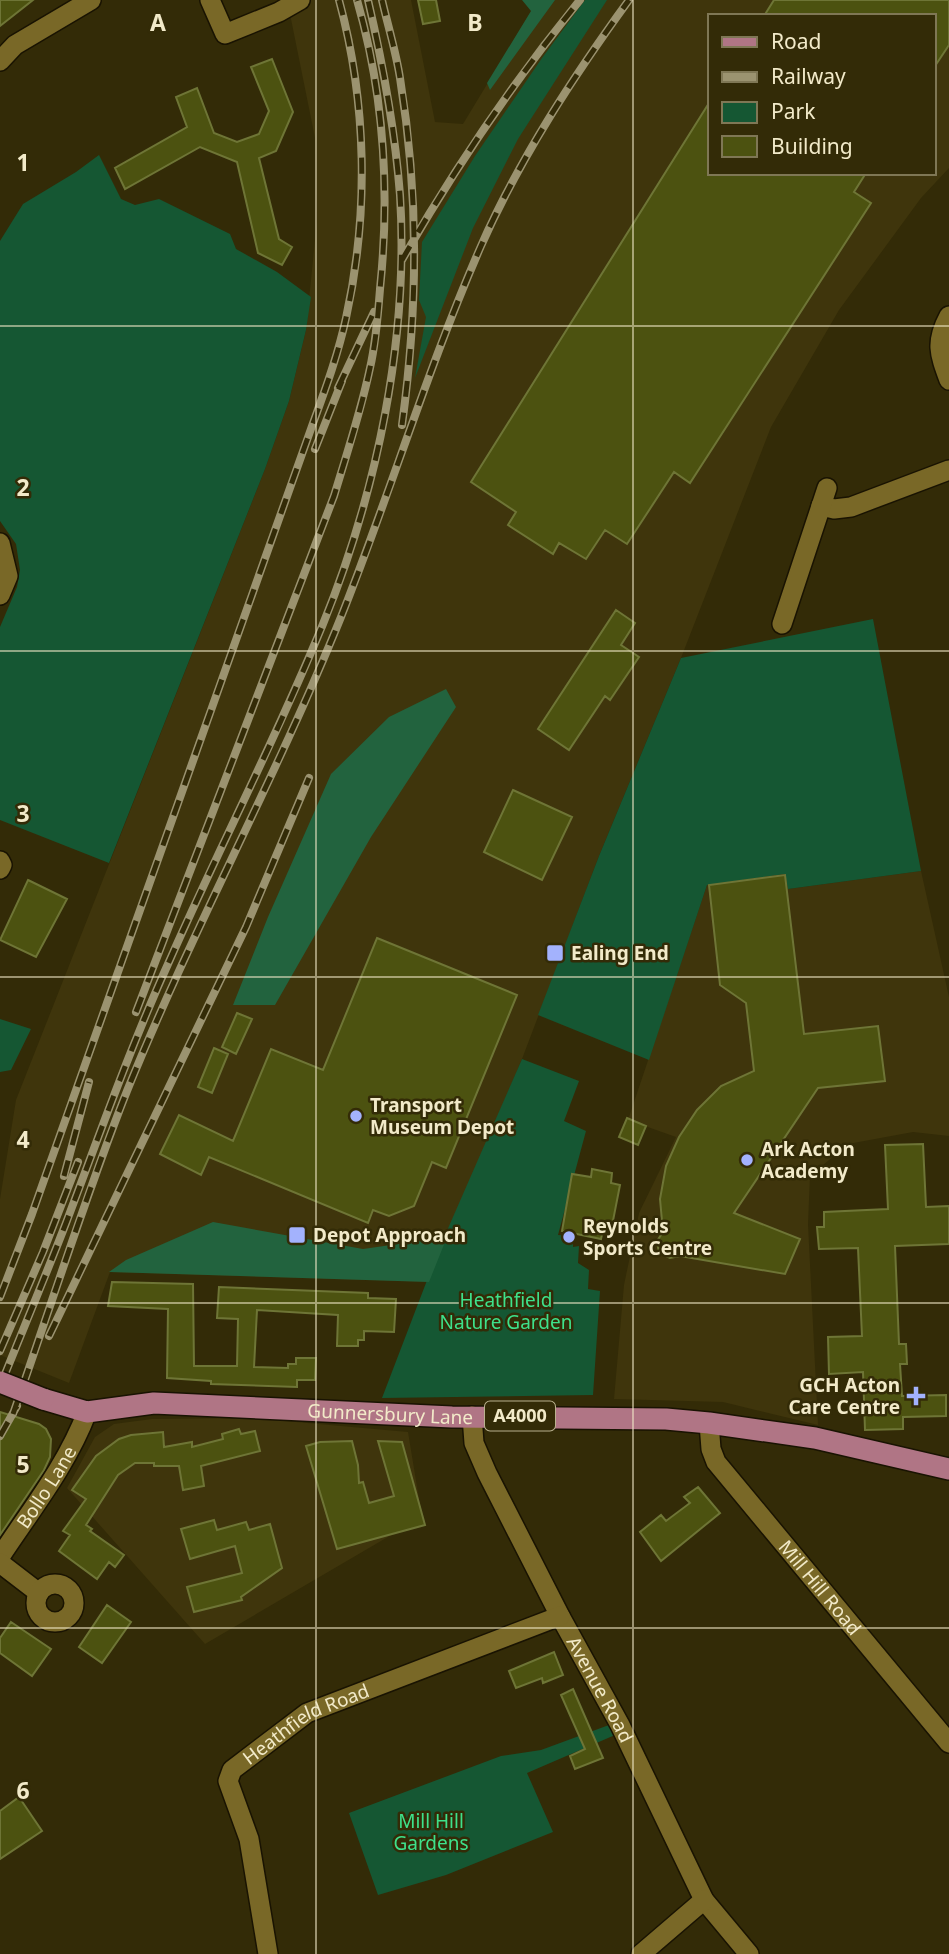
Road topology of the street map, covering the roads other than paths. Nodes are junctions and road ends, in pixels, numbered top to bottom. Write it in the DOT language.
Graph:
graph roads {
  1 [pos="91,0"];
  2 [pos="210,0"];
  3 [pos="300,0"];
  4 [pos="0,61"];
  5 [pos="949,316"];
  6 [pos="949,380"];
  7 [pos="949,470"];
  8 [pos="0,543"];
  9 [pos="0,595"];
  10 [pos="782,624"];
  11 [pos="0,861"];
  12 [pos="0,869"];
  13 [pos="0,1382"];
  14 [pos="87,1412"];
  15 [pos="472,1416"];
  16 [pos="709,1423"];
  17 [pos="949,1469"];
  18 [pos="0,1560"];
  19 [pos="38,1593"];
  20 [pos="560,1616"];
  21 [pos="949,1742"];
  22 [pos="705,1900"];
  23 [pos="268,1954"];
  24 [pos="641,1954"];
  25 [pos="749,1954"];
  1 -- 4 [label="street"];
  2 -- 3 [label="street"];
  5 -- 6 [label="street"];
  7 -- 10 [label="street"];
  8 -- 9 [label="street"];
  11 -- 12 [label="street"];
  13 -- 14 [label="main road, Gunnersbury Lane / A4000, bridge"];
  14 -- 15 [label="main road, Gunnersbury Lane / A4000"];
  14 -- 18 [label="street, Bollo Lane"];
  15 -- 16 [label="main road, Gunnersbury Lane / A4000"];
  15 -- 20 [label="street, Avenue Road"];
  16 -- 17 [label="main road, Gunnersbury Lane / A4000"];
  16 -- 21 [label="street, Mill Hill Road"];
  18 -- 19 [label="street"];
  20 -- 22 [label="street, Avenue Road"];
  20 -- 23 [label="street, Heathfield Road"];
  22 -- 24 [label="street"];
  22 -- 25 [label="street, Avenue Road"];
}
